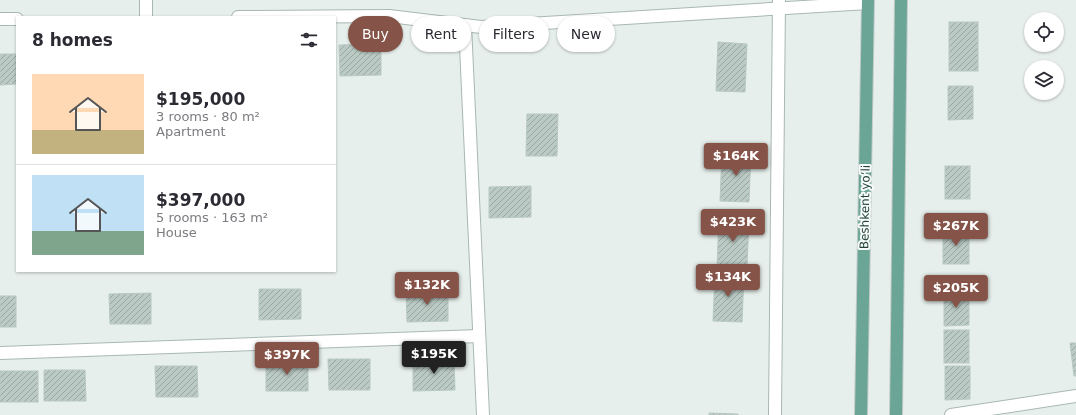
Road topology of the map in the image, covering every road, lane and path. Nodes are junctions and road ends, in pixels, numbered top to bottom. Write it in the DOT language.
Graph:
graph roads {
  1 [pos="146,0"];
  2 [pos="901,0"];
  3 [pos="868,1"];
  4 [pos="779,4"];
  5 [pos="146,16"];
  6 [pos="336,16"];
  7 [pos="0,19"];
  8 [pos="16,19"];
  9 [pos="411,19"];
  10 [pos="471,26"];
  11 [pos="466,52"];
  12 [pos="479,336"];
  13 [pos="0,353"];
  14 [pos="1076,396"];
  15 [pos="483,415"];
  16 [pos="775,415"];
  17 [pos="861,415"];
  18 [pos="896,415"];
  19 [pos="950,415"];
  1 -- 5 [label="street"];
  2 -- 18 [label="main road"];
  3 -- 4 [label="street"];
  3 -- 17 [label="main road, Beshkent yoʻli"];
  4 -- 10 [label="street"];
  4 -- 16 [label="street"];
  6 -- 9 [label="street"];
  7 -- 8 [label="street"];
  11 -- 12 [label="street"];
  12 -- 13 [label="street"];
  12 -- 15 [label="street"];
  14 -- 19 [label="street"];
}
